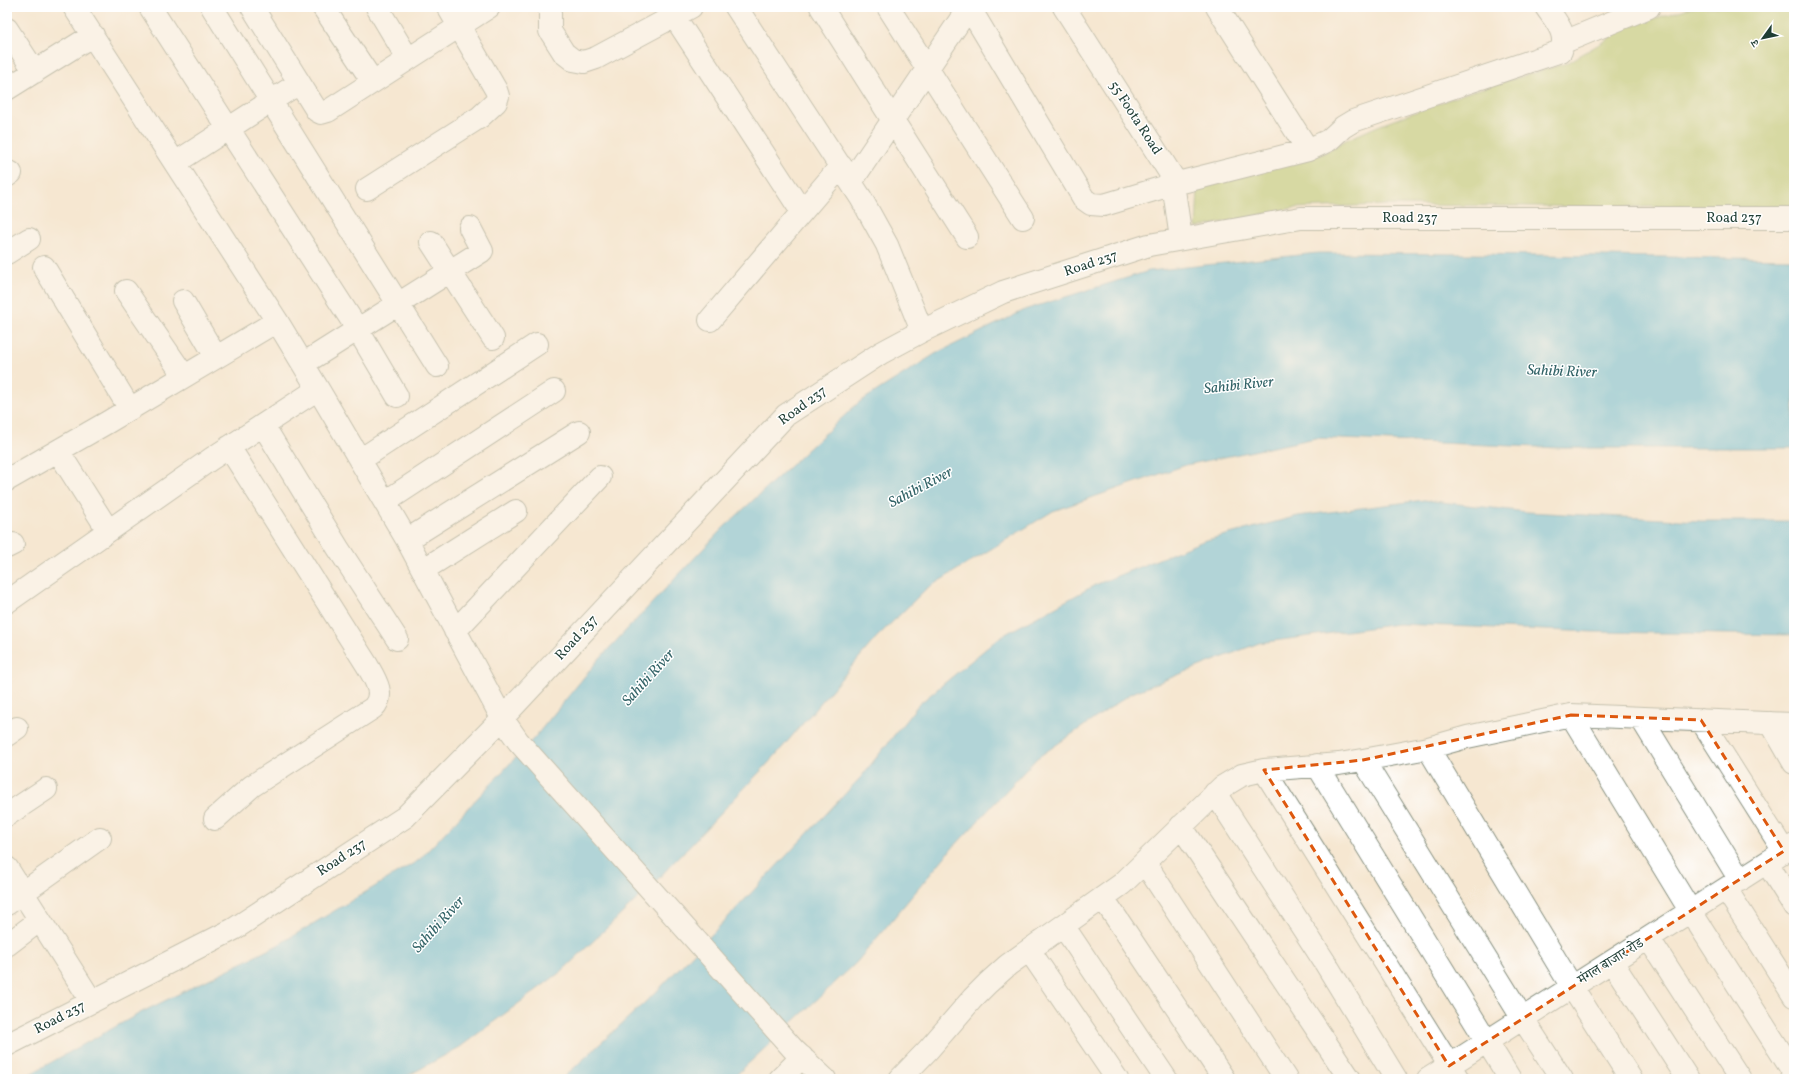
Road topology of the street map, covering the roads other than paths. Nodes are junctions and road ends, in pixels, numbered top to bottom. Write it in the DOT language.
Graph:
graph roads {
  1 [pos="74,7"];
  2 [pos="150,7"];
  3 [pos="212,7"];
  4 [pos="252,7"];
  5 [pos="324,7"];
  6 [pos="377,7"];
  7 [pos="448,7"];
  8 [pos="489,7"];
  9 [pos="736,7"];
  10 [pos="821,7"];
  11 [pos="888,7"];
  12 [pos="1064,7"];
  13 [pos="1218,7"];
  14 [pos="1546,7"];
  15 [pos="1649,7"];
  16 [pos="550,8"];
  17 [pos="970,8"];
  18 [pos="682,12"];
  19 [pos="459,26"];
  20 [pos="7,29"];
  21 [pos="93,35"];
  22 [pos="1564,42"];
  23 [pos="408,59"];
  24 [pos="927,69"];
  25 [pos="34,72"];
  26 [pos="372,82"];
  27 [pos="299,83"];
  28 [pos="7,90"];
  29 [pos="271,102"];
  30 [pos="893,120"];
  31 [pos="228,129"];
  32 [pos="1308,150"];
  33 [pos="175,163"];
  34 [pos="846,174"];
  35 [pos="1174,184"];
  36 [pos="367,189"];
  37 [pos="802,212"];
  38 [pos="1023,218"];
  39 [pos="1794,218"];
  40 [pos="470,228"];
  41 [pos="967,237"];
  42 [pos="29,239"];
  43 [pos="1181,239"];
  44 [pos="431,242"];
  45 [pos="7,253"];
  46 [pos="44,267"];
  47 [pos="450,272"];
  48 [pos="126,291"];
  49 [pos="183,301"];
  50 [pos="398,305"];
  51 [pos="710,320"];
  52 [pos="277,321"];
  53 [pos="358,330"];
  54 [pos="922,331"];
  55 [pos="493,338"];
  56 [pos="537,344"];
  57 [pos="216,357"];
  58 [pos="303,364"];
  59 [pos="437,366"];
  60 [pos="184,376"];
  61 [pos="318,389"];
  62 [pos="554,391"];
  63 [pos="397,396"];
  64 [pos="130,409"];
  65 [pos="264,425"];
  66 [pos="579,432"];
  67 [pos="229,447"];
  68 [pos="58,451"];
  69 [pos="360,460"];
  70 [pos="600,477"];
  71 [pos="7,480"];
  72 [pos="385,502"];
  73 [pos="516,511"];
  74 [pos="108,530"];
  75 [pos="407,540"];
  76 [pos="423,570"];
  77 [pos="7,602"];
  78 [pos="455,631"];
  79 [pos="397,639"];
  80 [pos="1571,715"];
  81 [pos="502,718"];
  82 [pos="1641,718"];
  83 [pos="1701,720"];
  84 [pos="1771,723"];
  85 [pos="1794,724"];
  86 [pos="1428,748"];
  87 [pos="1364,760"];
  88 [pos="1794,763"];
  89 [pos="1317,765"];
  90 [pos="1264,770"];
  91 [pos="46,789"];
  92 [pos="1215,793"];
  93 [pos="7,815"];
  94 [pos="216,819"];
  95 [pos="1181,826"];
  96 [pos="100,838"];
  97 [pos="1782,853"];
  98 [pos="1145,863"];
  99 [pos="7,868"];
  100 [pos="1733,885"];
  101 [pos="14,898"];
  102 [pos="1104,898"];
  103 [pos="1794,906"];
  104 [pos="1691,912"];
  105 [pos="40,920"];
  106 [pos="1064,927"];
  107 [pos="1649,939"];
  108 [pos="7,945"];
  109 [pos="1030,950"];
  110 [pos="1612,962"];
  111 [pos="1572,986"];
  112 [pos="1794,996"];
  113 [pos="92,1002"];
  114 [pos="1523,1019"];
  115 [pos="1486,1042"];
  116 [pos="7,1045"];
  117 [pos="798,1054"];
  118 [pos="1453,1072"];
  119 [pos="1794,1073"];
  120 [pos="780,1079"];
  121 [pos="825,1079"];
  122 [pos="900,1079"];
  123 [pos="1116,1079"];
  124 [pos="1166,1079"];
  125 [pos="1224,1079"];
  126 [pos="1286,1079"];
  127 [pos="1350,1079"];
  128 [pos="1396,1079"];
  129 [pos="1428,1079"];
  130 [pos="1510,1079"];
  131 [pos="1562,1079"];
  132 [pos="1631,1079"];
  133 [pos="1688,1079"];
  134 [pos="1740,1079"];
  1 -- 21 [label="street"];
  2 -- 31 [label="street"];
  3 -- 29 [label="street"];
  4 -- 27 [label="street"];
  5 -- 26 [label="street"];
  6 -- 23 [label="street"];
  7 -- 19 [label="street"];
  8 -- 19 [label="street"];
  9 -- 34 [label="street"];
  10 -- 30 [label="street"];
  11 -- 24 [label="street"];
  12 -- 35 [label="street, 55 Foota Road"];
  13 -- 32 [label="street"];
  14 -- 22 [label="street"];
  15 -- 22 [label="street"];
  16 -- 18 [label="street"];
  17 -- 24 [label="street"];
  17 -- 35 [label="street"];
  18 -- 37 [label="street"];
  19 -- 23 [label="street"];
  19 -- 36 [label="street"];
  20 -- 25 [label="street"];
  21 -- 25 [label="street"];
  21 -- 33 [label="street"];
  22 -- 32 [label="street"];
  23 -- 26 [label="street"];
  24 -- 30 [label="street"];
  24 -- 38 [label="street"];
  25 -- 28 [label="street"];
  26 -- 27 [label="street"];
  27 -- 29 [label="street"];
  29 -- 31 [label="street"];
  29 -- 50 [label="street"];
  30 -- 34 [label="street"];
  30 -- 41 [label="street"];
  31 -- 33 [label="street"];
  31 -- 53 [label="street"];
  32 -- 35 [label="street"];
  33 -- 52 [label="street"];
  34 -- 37 [label="street"];
  34 -- 54 [label="street"];
  35 -- 43 [label="street, 55 Foota Road"];
  37 -- 51 [label="street"];
  39 -- 43 [label="street, Road 237"];
  40 -- 47 [label="street"];
  42 -- 45 [label="street"];
  43 -- 54 [label="street, Road 237"];
  44 -- 47 [label="street"];
  46 -- 64 [label="street"];
  47 -- 50 [label="street"];
  47 -- 55 [label="street"];
  48 -- 60 [label="street"];
  49 -- 57 [label="street"];
  50 -- 53 [label="street"];
  50 -- 59 [label="street"];
  52 -- 57 [label="street"];
  52 -- 58 [label="street"];
  53 -- 58 [label="street"];
  53 -- 63 [label="street"];
  54 -- 81 [label="street, Road 237"];
  56 -- 69 [label="street"];
  57 -- 60 [label="street"];
  58 -- 61 [label="street"];
  60 -- 64 [label="street"];
  61 -- 65 [label="street"];
  61 -- 69 [label="street"];
  62 -- 72 [label="street"];
  64 -- 68 [label="street"];
  65 -- 67 [label="street"];
  65 -- 79 [label="street"];
  66 -- 75 [label="street"];
  67 -- 74 [label="street"];
  67 -- 94 [label="street"];
  68 -- 71 [label="street"];
  68 -- 74 [label="street"];
  69 -- 72 [label="street"];
  70 -- 78 [label="street"];
  72 -- 75 [label="street"];
  73 -- 76 [label="street"];
  74 -- 77 [label="street"];
  75 -- 76 [label="street"];
  76 -- 78 [label="street"];
  78 -- 81 [label="street"];
  80 -- 82 [label="street"];
  80 -- 86 [label="street"];
  80 -- 104 [label="street"];
  81 -- 113 [label="street, Road 237"];
  81 -- 117 [label="street"];
  82 -- 83 [label="street"];
  82 -- 100 [label="street"];
  83 -- 84 [label="street"];
  83 -- 97 [label="street"];
  84 -- 85 [label="street"];
  84 -- 88 [label="street"];
  86 -- 87 [label="street"];
  86 -- 111 [label="street"];
  87 -- 89 [label="street"];
  87 -- 114 [label="street"];
  89 -- 90 [label="street"];
  89 -- 115 [label="street"];
  90 -- 92 [label="street"];
  90 -- 118 [label="street"];
  91 -- 93 [label="street"];
  92 -- 95 [label="street"];
  92 -- 128 [label="street"];
  95 -- 98 [label="street"];
  95 -- 127 [label="street"];
  96 -- 101 [label="street"];
  97 -- 100 [label="street, मंगल बाजार रोड"];
  97 -- 103 [label="street"];
  98 -- 102 [label="street"];
  98 -- 126 [label="street"];
  99 -- 101 [label="street"];
  100 -- 104 [label="street, मंगल बाजार रोड"];
  100 -- 112 [label="street"];
  101 -- 105 [label="street"];
  102 -- 106 [label="street"];
  102 -- 125 [label="street"];
  104 -- 107 [label="street, मंगल बाजार रोड"];
  104 -- 119 [label="street"];
  105 -- 108 [label="street"];
  105 -- 113 [label="street"];
  106 -- 109 [label="street"];
  106 -- 124 [label="street"];
  107 -- 110 [label="street, मंगल बाजार रोड"];
  107 -- 134 [label="street"];
  109 -- 122 [label="street"];
  109 -- 123 [label="street"];
  110 -- 111 [label="street, मंगल बाजार रोड"];
  110 -- 133 [label="street"];
  111 -- 114 [label="street, मंगल बाजार रोड"];
  111 -- 132 [label="street"];
  113 -- 116 [label="street, Road 237"];
  114 -- 115 [label="street, मंगल बाजार रोड"];
  114 -- 131 [label="street"];
  115 -- 118 [label="street, मंगल बाजार रोड"];
  115 -- 130 [label="street"];
  117 -- 120 [label="street"];
  117 -- 121 [label="street"];
  118 -- 129 [label="street, मंगल बाजार रोड"];
}
